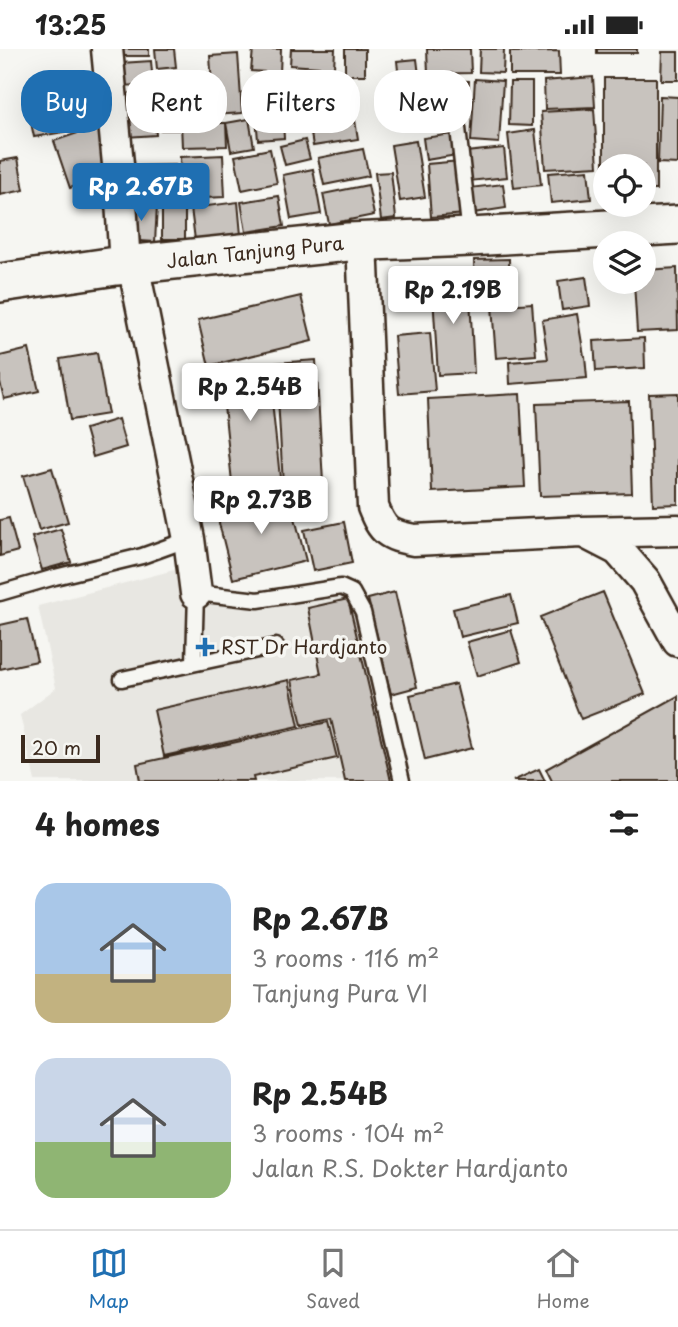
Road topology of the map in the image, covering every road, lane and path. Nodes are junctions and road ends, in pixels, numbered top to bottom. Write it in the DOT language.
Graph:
graph roads {
  1 [pos="107,49"];
  2 [pos="459,133"];
  3 [pos="678,225"];
  4 [pos="470,237"];
  5 [pos="362,241"];
  6 [pos="129,265"];
  7 [pos="0,283"];
  8 [pos="678,530"];
  9 [pos="581,531"];
  10 [pos="189,539"];
  11 [pos="0,593"];
  12 [pos="196,593"];
  13 [pos="678,641"];
  14 [pos="276,646"];
  15 [pos="194,662"];
  16 [pos="122,679"];
  17 [pos="402,781"];
  1 -- 6 [label="street"];
  2 -- 4 [label="lane"];
  3 -- 4 [label="street, Jalan Tanjung Pura"];
  4 -- 5 [label="street, Jalan Tanjung Pura"];
  5 -- 6 [label="street, Jalan Tanjung Pura"];
  5 -- 9 [label="street"];
  6 -- 7 [label="street, Jalan Tanjung Pura"];
  6 -- 10 [label="street"];
  8 -- 9 [label="street"];
  9 -- 13 [label="street"];
  10 -- 11 [label="lane"];
  10 -- 12 [label="street"];
  12 -- 15 [label="lane"];
  12 -- 17 [label="lane"];
  14 -- 15 [label="lane"];
  15 -- 16 [label="lane"];
}
